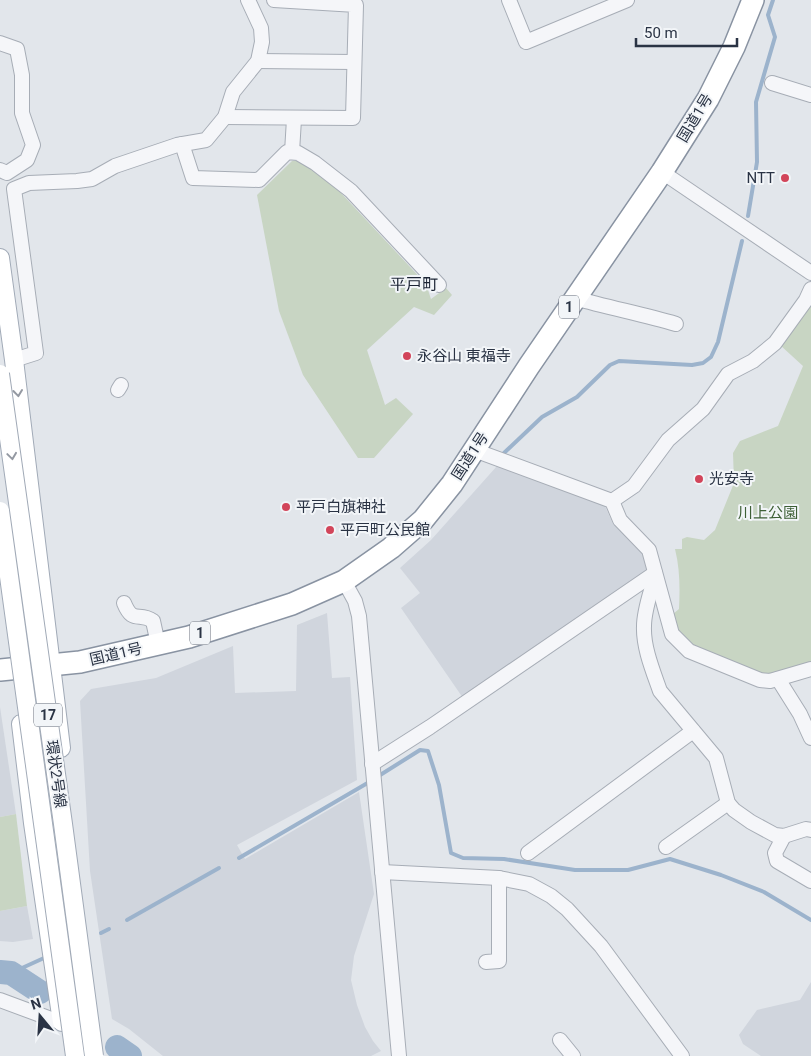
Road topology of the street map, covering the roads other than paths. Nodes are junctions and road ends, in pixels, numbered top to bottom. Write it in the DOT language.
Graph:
graph roads {
  1 [pos="248,0"];
  2 [pos="274,0"];
  3 [pos="509,0"];
  4 [pos="627,0"];
  5 [pos="753,0"];
  6 [pos="0,43"];
  7 [pos="258,61"];
  8 [pos="353,62"];
  9 [pos="772,83"];
  10 [pos="811,95"];
  11 [pos="225,117"];
  12 [pos="294,118"];
  13 [pos="182,144"];
  14 [pos="292,152"];
  15 [pos="0,170"];
  16 [pos="662,172"];
  17 [pos="0,258"];
  18 [pos="811,273"];
  19 [pos="440,285"];
  20 [pos="811,289"];
  21 [pos="575,298"];
  22 [pos="676,324"];
  23 [pos="14,360"];
  24 [pos="0,374"];
  25 [pos="474,450"];
  26 [pos="612,501"];
  27 [pos="0,511"];
  28 [pos="0,554"];
  29 [pos="655,573"];
  30 [pos="344,581"];
  31 [pos="124,603"];
  32 [pos="158,644"];
  33 [pos="51,665"];
  34 [pos="7,669"];
  35 [pos="811,669"];
  36 [pos="778,679"];
  37 [pos="693,731"];
  38 [pos="811,738"];
  39 [pos="372,764"];
  40 [pos="728,803"];
  41 [pos="811,830"];
  42 [pos="784,836"];
  43 [pos="666,847"];
  44 [pos="528,853"];
  45 [pos="382,872"];
  46 [pos="499,878"];
  47 [pos="811,881"];
  48 [pos="486,962"];
  49 [pos="0,1000"];
  50 [pos="62,1023"];
  51 [pos="560,1040"];
  52 [pos="67,1056"];
  53 [pos="75,1056"];
  54 [pos="94,1056"];
  55 [pos="101,1056"];
  56 [pos="399,1056"];
  57 [pos="573,1056"];
  58 [pos="682,1056"];
  1 -- 7 [label="street"];
  2 -- 8 [label="street"];
  3 -- 4 [label="street"];
  5 -- 16 [label="highway, 国道1号 / 1"];
  6 -- 15 [label="street"];
  7 -- 8 [label="street"];
  7 -- 11 [label="street"];
  8 -- 12 [label="street"];
  9 -- 10 [label="street"];
  11 -- 12 [label="street"];
  11 -- 13 [label="street"];
  12 -- 14 [label="street"];
  13 -- 14 [label="street"];
  13 -- 23 [label="street"];
  14 -- 19 [label="street"];
  16 -- 18 [label="street"];
  16 -- 21 [label="highway, 国道1号 / 1"];
  17 -- 23 [label="main road"];
  20 -- 26 [label="street"];
  21 -- 22 [label="street"];
  21 -- 25 [label="highway, 国道1号 / 1"];
  23 -- 33 [label="main road, one-way"];
  24 -- 54 [label="main road, 環状2号線 / 17, one-way, bridge"];
  25 -- 26 [label="street"];
  25 -- 30 [label="highway, 国道1号 / 1"];
  26 -- 29 [label="street"];
  27 -- 53 [label="main road, 環状2号線 / 17, bridge"];
  28 -- 34 [label="main road"];
  29 -- 36 [label="street"];
  29 -- 37 [label="street"];
  29 -- 39 [label="street"];
  30 -- 32 [label="highway, 国道1号 / 1"];
  30 -- 39 [label="street"];
  31 -- 32 [label="street"];
  32 -- 33 [label="highway, 国道1号 / 1"];
  33 -- 34 [label="highway, 国道1号 / 1"];
  33 -- 55 [label="main road"];
  34 -- 50 [label="main road"];
  35 -- 36 [label="street"];
  36 -- 38 [label="street"];
  37 -- 40 [label="street"];
  37 -- 44 [label="street"];
  39 -- 45 [label="street"];
  40 -- 42 [label="street"];
  40 -- 43 [label="street"];
  41 -- 42 [label="street"];
  42 -- 47 [label="street"];
  45 -- 46 [label="street"];
  45 -- 56 [label="street"];
  46 -- 48 [label="street"];
  46 -- 58 [label="street"];
  49 -- 50 [label="street"];
  50 -- 52 [label="main road"];
  51 -- 57 [label="street"];
}
